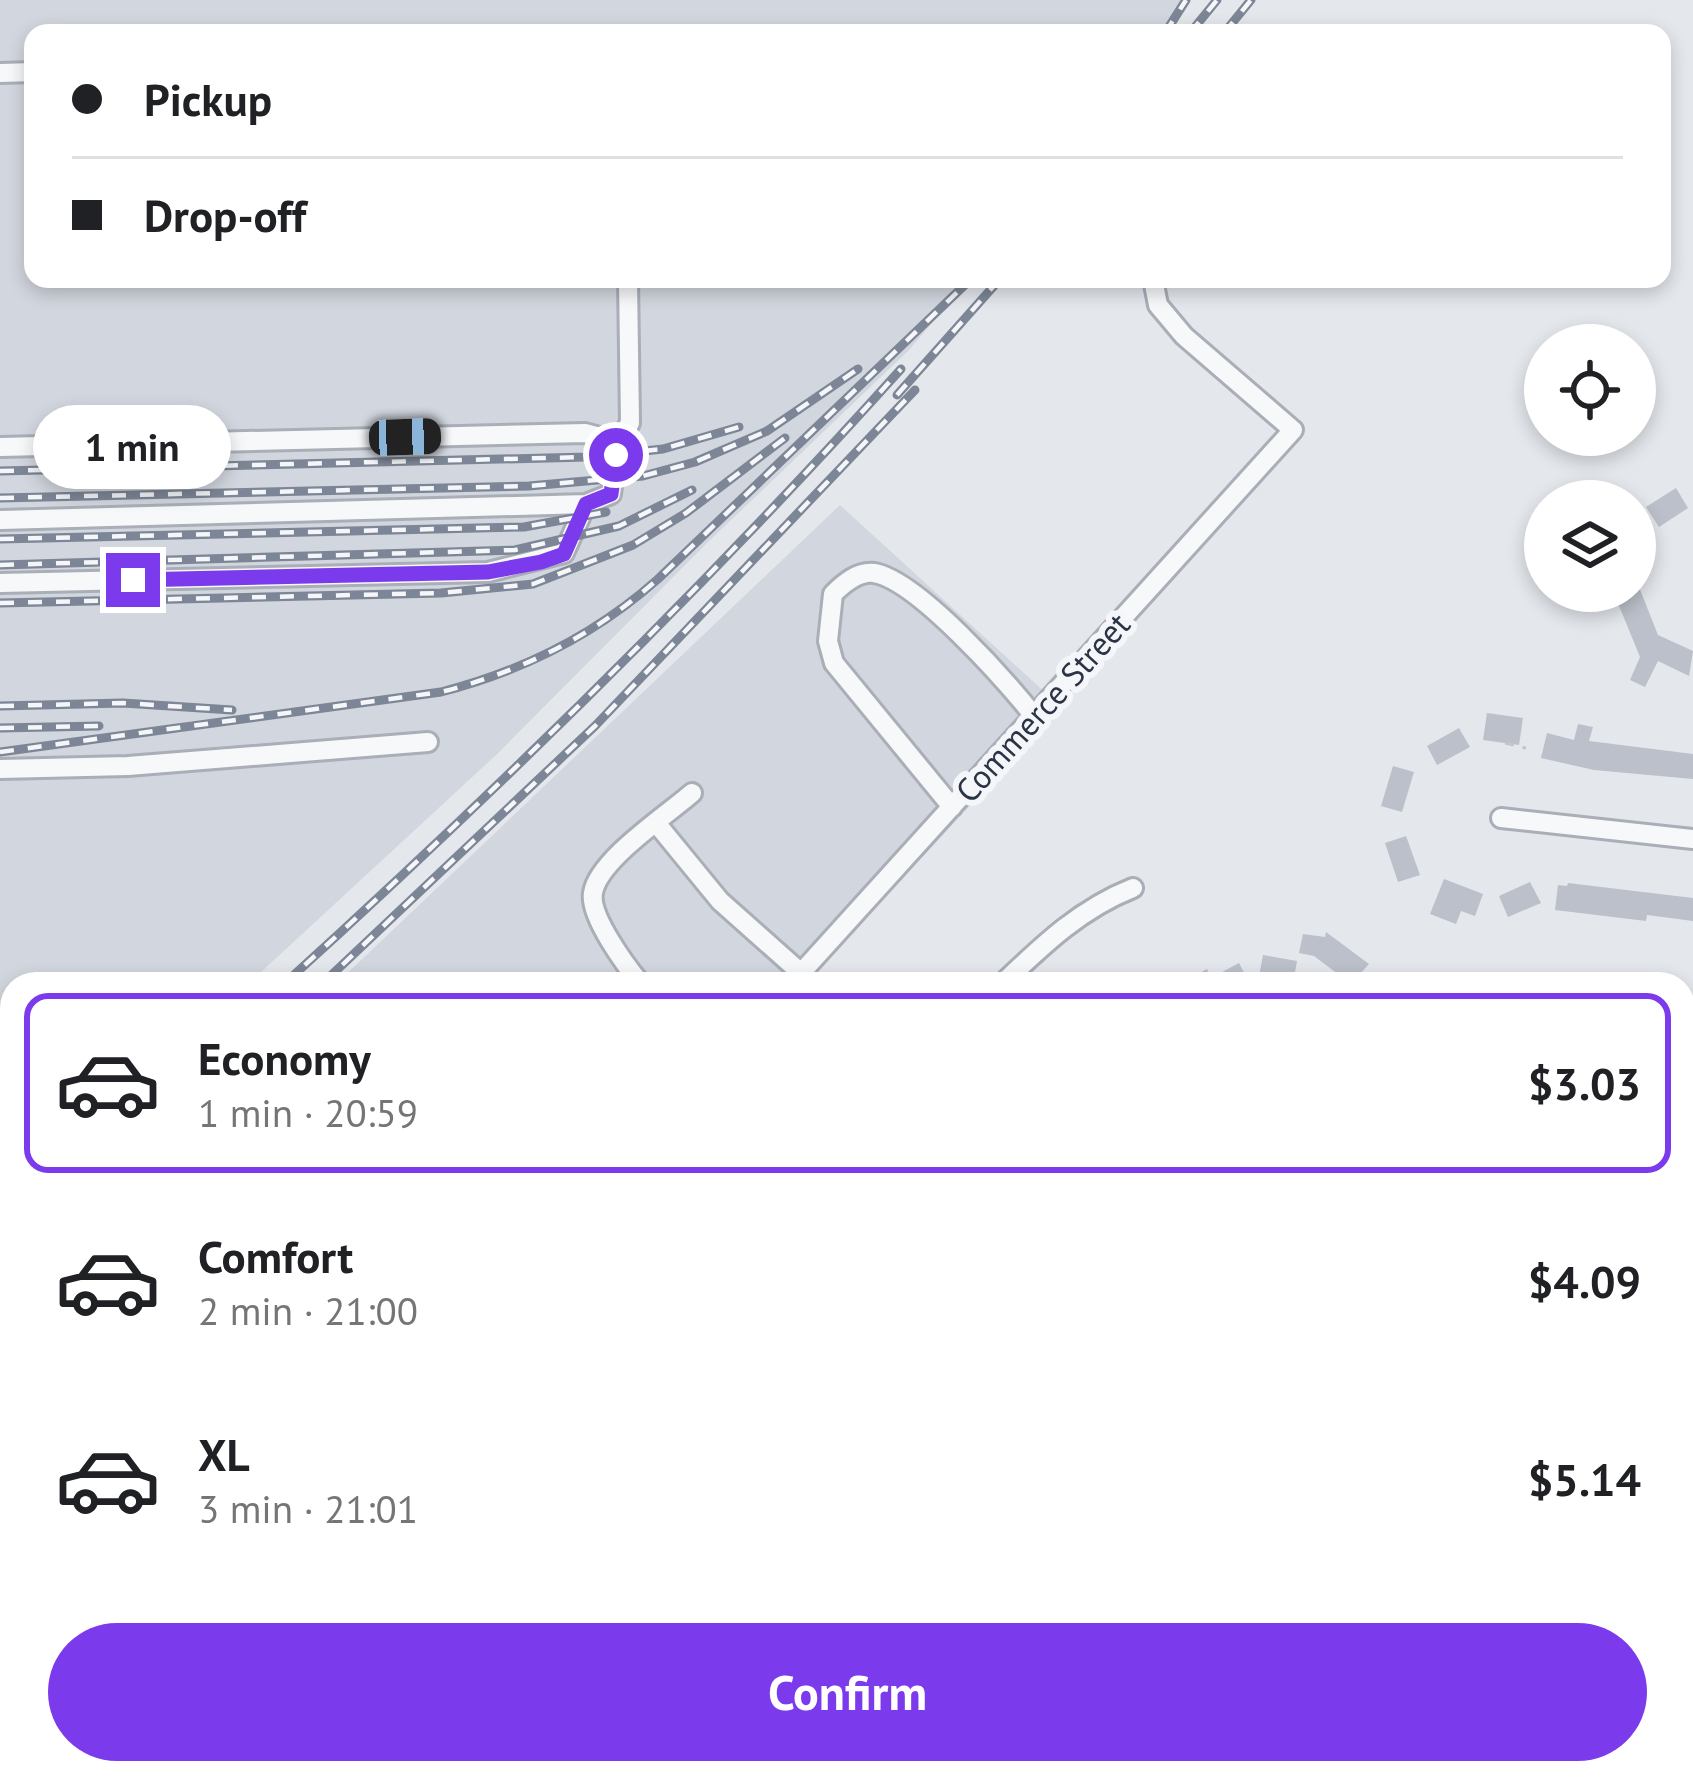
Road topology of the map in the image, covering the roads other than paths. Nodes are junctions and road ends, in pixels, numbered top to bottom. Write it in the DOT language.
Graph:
graph roads {
  1 [pos="628,288"];
  2 [pos="1155,288"];
  3 [pos="618,442"];
  4 [pos="0,447"];
  5 [pos="586,504"];
  6 [pos="0,520"];
  7 [pos="0,584"];
  8 [pos="1034,716"];
  9 [pos="428,742"];
  10 [pos="0,769"];
  11 [pos="692,793"];
  12 [pos="952,807"];
  13 [pos="1501,818"];
  14 [pos="657,824"];
  15 [pos="1693,839"];
  16 [pos="1133,889"];
  17 [pos="633,972"];
  18 [pos="790,972"];
  19 [pos="801,972"];
  20 [pos="1015,972"];
  1 -- 3 [label="street"];
  2 -- 8 [label="street, Commerce Street"];
  3 -- 4 [label="street"];
  3 -- 5 [label="street"];
  5 -- 6 [label="street"];
  5 -- 7 [label="street"];
  8 -- 12 [label="street, Commerce Street"];
  8 -- 12 [label="street"];
  9 -- 10 [label="street"];
  11 -- 14 [label="street"];
  12 -- 19 [label="street, Commerce Street"];
  13 -- 15 [label="street"];
  14 -- 17 [label="street"];
  14 -- 18 [label="street"];
  16 -- 20 [label="street"];
}
